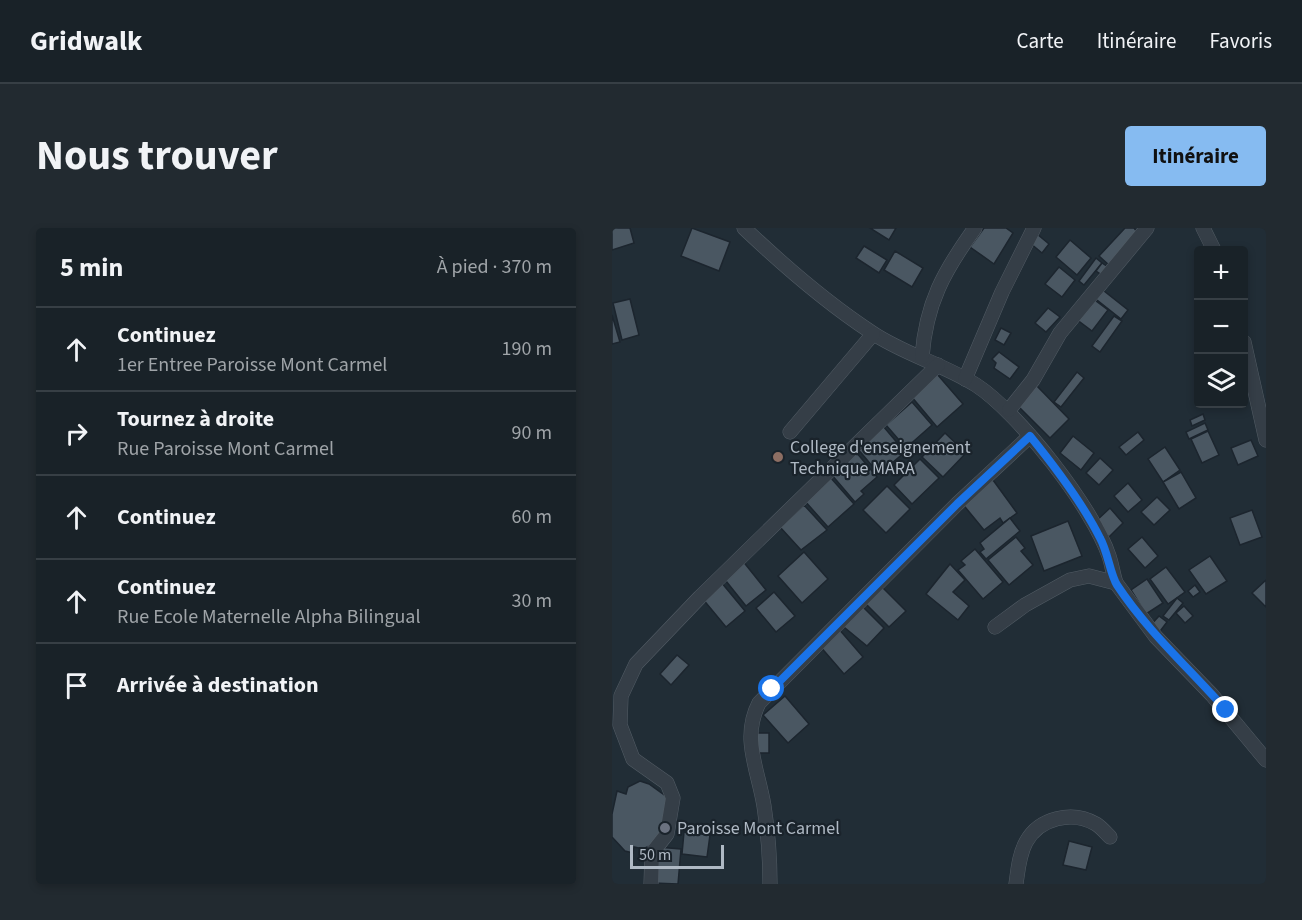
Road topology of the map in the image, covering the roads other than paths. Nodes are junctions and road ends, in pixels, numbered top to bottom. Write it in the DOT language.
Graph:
graph roads {
  1 [pos="744,228"];
  2 [pos="975,228"];
  3 [pos="1034,228"];
  4 [pos="1147,228"];
  5 [pos="1203,228"];
  6 [pos="1212,246"];
  7 [pos="873,334"];
  8 [pos="1247,354"];
  9 [pos="921,357"];
  10 [pos="938,365"];
  11 [pos="965,379"];
  12 [pos="1009,410"];
  13 [pos="790,432"];
  14 [pos="1030,436"];
  15 [pos="1266,440"];
  16 [pos="1116,583"];
  17 [pos="995,627"];
  18 [pos="1266,760"];
  19 [pos="1110,837"];
  20 [pos="651,884"];
  21 [pos="770,884"];
  22 [pos="1016,884"];
  1 -- 7 [label="street"];
  2 -- 9 [label="street"];
  3 -- 11 [label="street"];
  4 -- 12 [label="street"];
  5 -- 6 [label="street"];
  7 -- 9 [label="street"];
  7 -- 13 [label="street"];
  8 -- 15 [label="street"];
  9 -- 10 [label="street"];
  10 -- 11 [label="street"];
  10 -- 20 [label="street"];
  11 -- 12 [label="street"];
  12 -- 14 [label="street"];
  14 -- 16 [label="street"];
  14 -- 21 [label="street"];
  16 -- 17 [label="street"];
  16 -- 18 [label="street"];
  19 -- 22 [label="street"];
}
